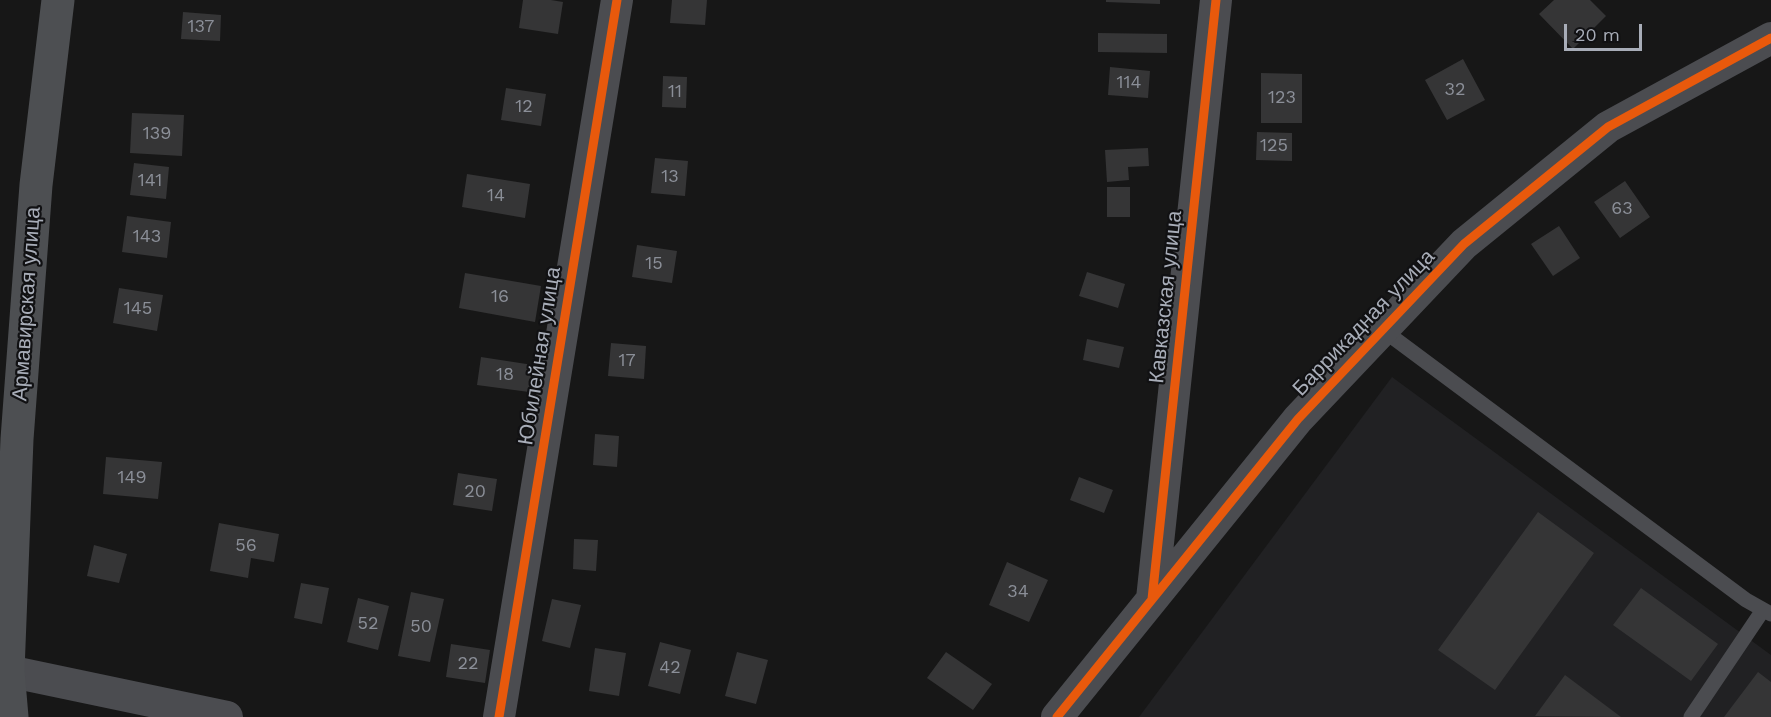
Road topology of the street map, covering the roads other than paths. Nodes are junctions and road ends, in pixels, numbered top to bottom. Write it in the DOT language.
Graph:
graph roads {
  1 [pos="58,0"];
  2 [pos="616,0"];
  3 [pos="1216,0"];
  4 [pos="1771,38"];
  5 [pos="1383,330"];
  6 [pos="8,438"];
  7 [pos="1152,599"];
  8 [pos="1767,612"];
  9 [pos="8,671"];
  10 [pos="12,717"];
  11 [pos="227,717"];
  12 [pos="499,717"];
  13 [pos="1057,717"];
  14 [pos="1691,717"];
  1 -- 6 [label="main road, Армавирская улица"];
  2 -- 12 [label="street, Юбилейная улица"];
  3 -- 7 [label="street, Кавказская улица"];
  4 -- 5 [label="street, Баррикадная улица"];
  5 -- 7 [label="street, Баррикадная улица"];
  5 -- 8 [label="lane"];
  6 -- 9 [label="main road, Армавирская улица"];
  7 -- 13 [label="street, Баррикадная улица"];
  8 -- 14 [label="lane"];
  9 -- 10 [label="main road, Армавирская улица"];
  9 -- 11 [label="street"];
}
